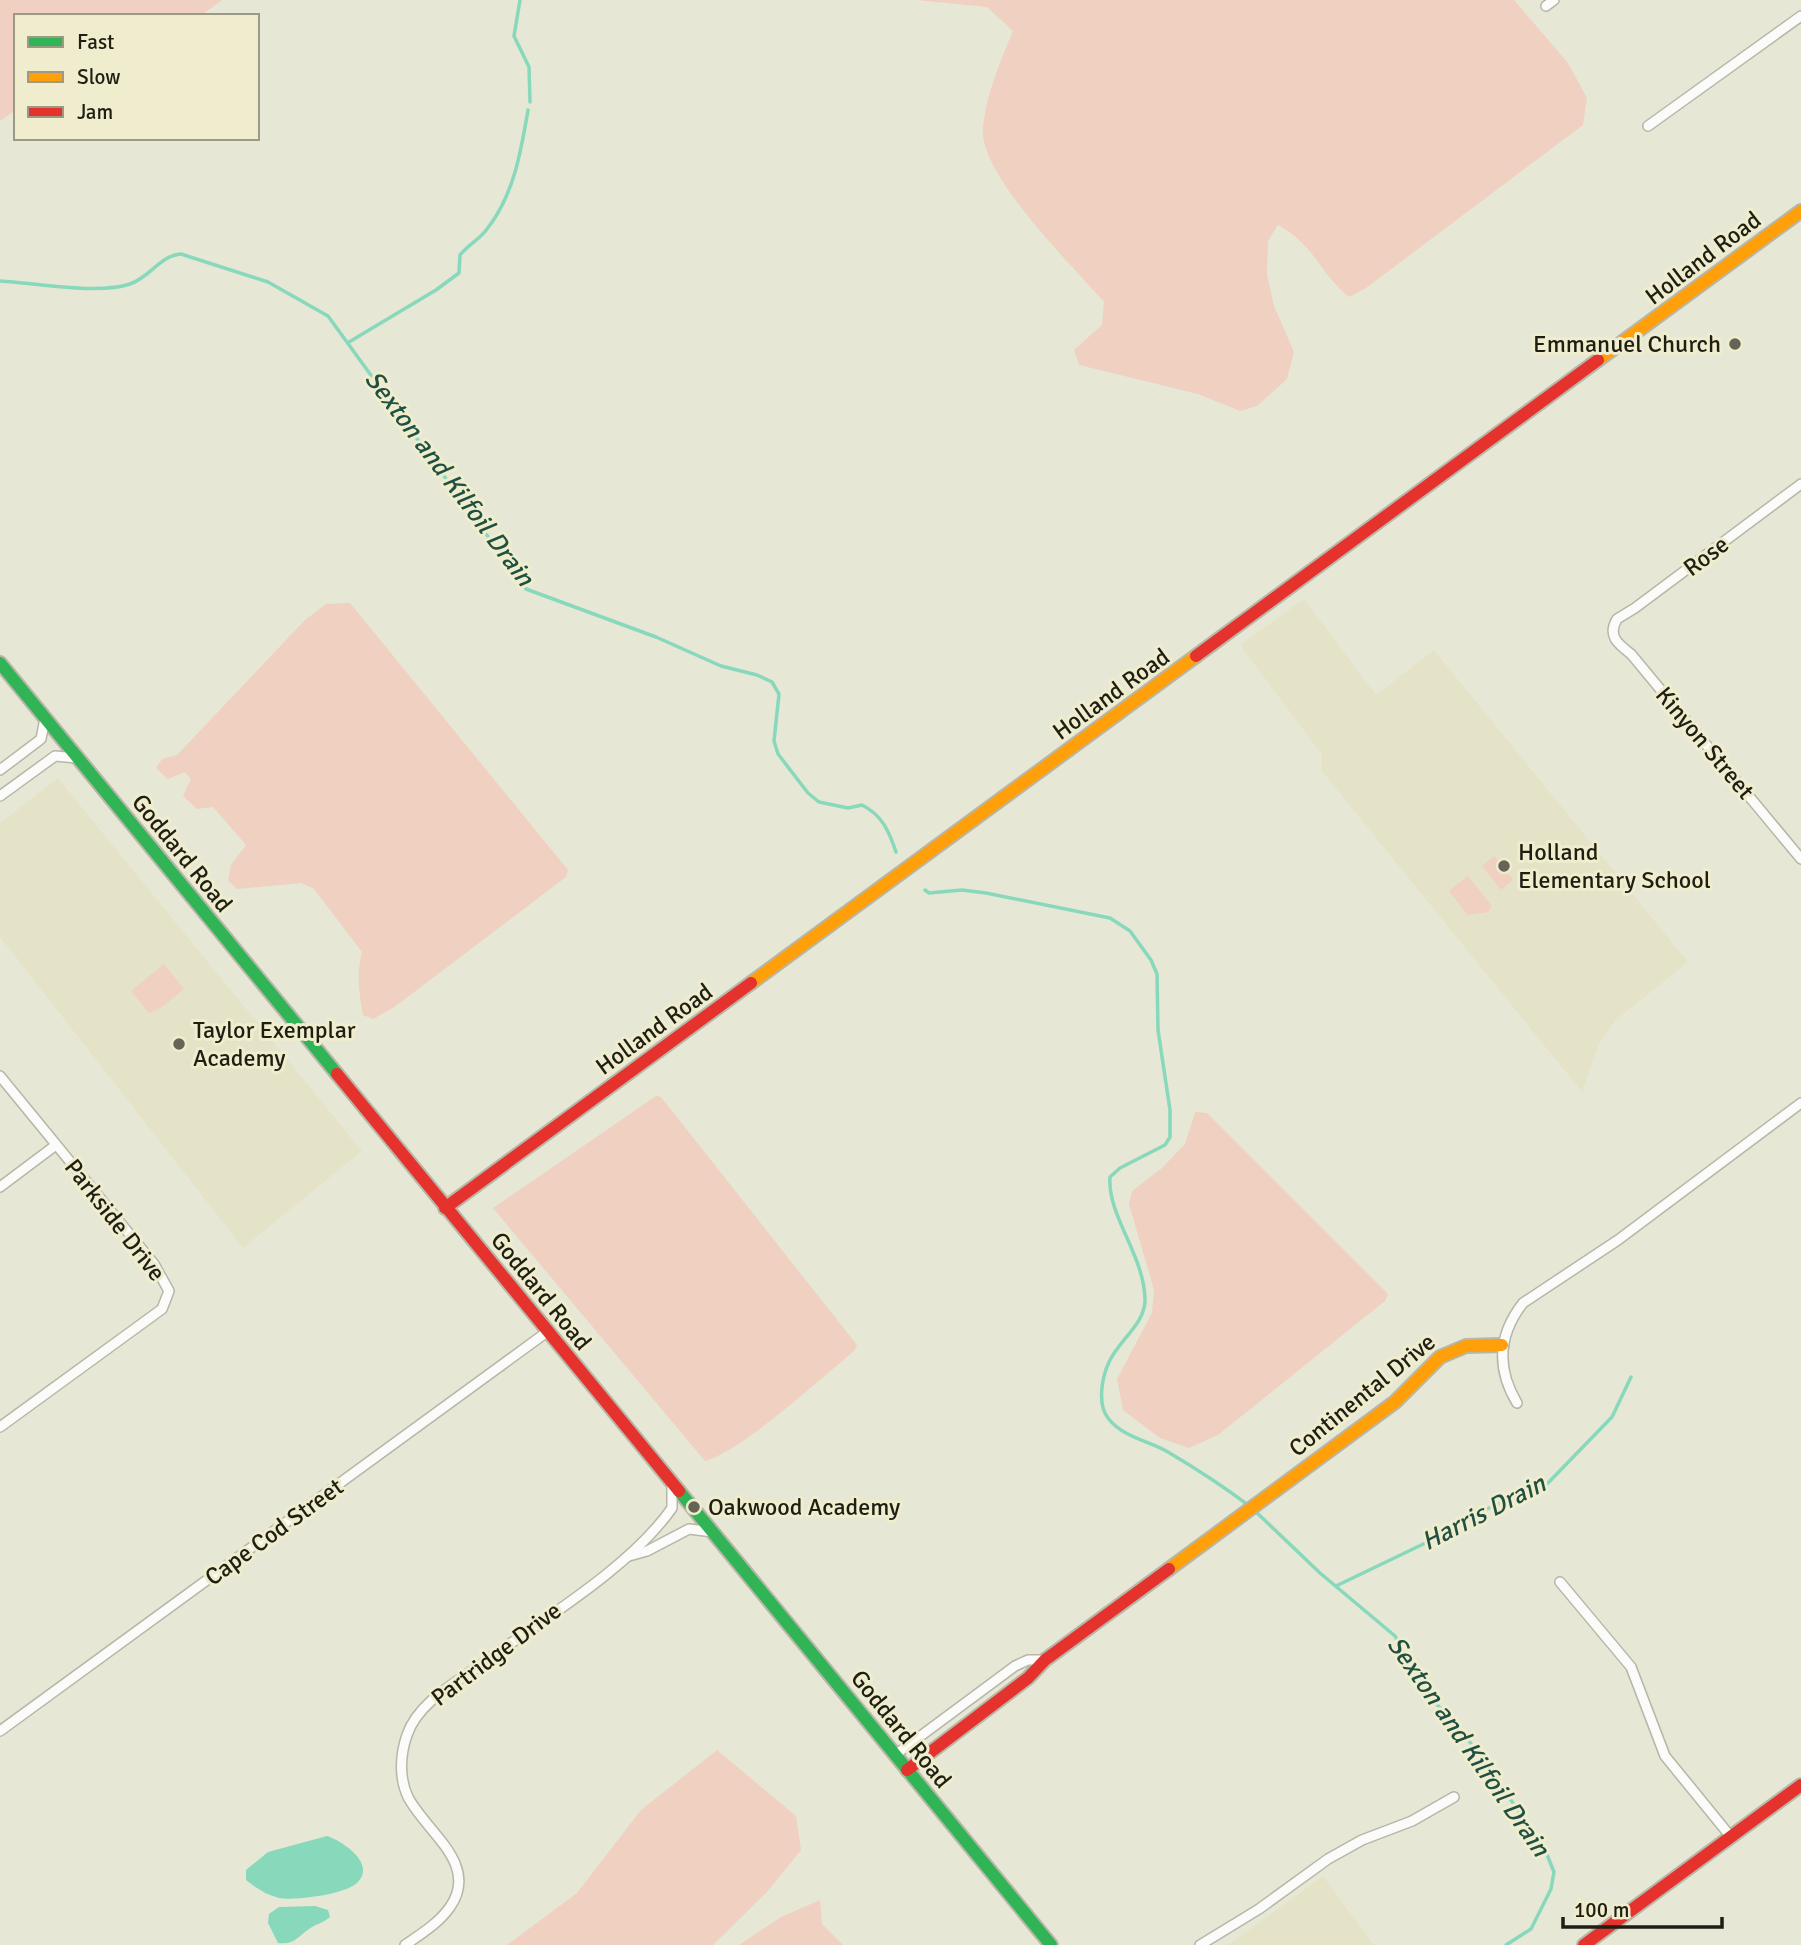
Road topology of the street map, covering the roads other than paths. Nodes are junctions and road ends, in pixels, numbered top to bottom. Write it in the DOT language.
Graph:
graph roads {
  1 [pos="1801,16"];
  2 [pos="1648,127"];
  3 [pos="1801,211"];
  4 [pos="1801,484"];
  5 [pos="1612,628"];
  6 [pos="0,663"];
  7 [pos="45,718"];
  8 [pos="77,758"];
  9 [pos="0,770"];
  10 [pos="0,796"];
  11 [pos="1800,855"];
  12 [pos="0,1076"];
  13 [pos="1801,1103"];
  14 [pos="56,1145"];
  15 [pos="0,1187"];
  16 [pos="445,1208"];
  17 [pos="547,1332"];
  18 [pos="1502,1345"];
  19 [pos="1517,1403"];
  20 [pos="0,1427"];
  21 [pos="672,1483"];
  22 [pos="713,1532"];
  23 [pos="628,1557"];
  24 [pos="1560,1583"];
  25 [pos="1045,1660"];
  26 [pos="0,1731"];
  27 [pos="895,1755"];
  28 [pos="907,1770"];
  29 [pos="1801,1785"];
  30 [pos="1454,1797"];
  31 [pos="1731,1837"];
  32 [pos="1589,1943"];
  33 [pos="405,1945"];
  34 [pos="1051,1945"];
  35 [pos="1200,1945"];
  1 -- 2 [label="street"];
  3 -- 16 [label="street, Holland Road"];
  4 -- 5 [label="street, Rose"];
  5 -- 11 [label="street, Kinyon Street"];
  6 -- 7 [label="street, Goddard Road"];
  7 -- 8 [label="street, Goddard Road"];
  7 -- 9 [label="street"];
  8 -- 10 [label="street"];
  8 -- 16 [label="street, Goddard Road"];
  12 -- 14 [label="street, Parkside Drive"];
  13 -- 18 [label="street"];
  14 -- 15 [label="street"];
  14 -- 20 [label="street, Parkside Drive"];
  16 -- 17 [label="street, Goddard Road"];
  17 -- 21 [label="street, Goddard Road"];
  17 -- 26 [label="street, Cape Cod Street"];
  18 -- 19 [label="street"];
  18 -- 25 [label="street, Continental Drive"];
  21 -- 22 [label="street, Goddard Road"];
  21 -- 23 [label="street"];
  22 -- 23 [label="street"];
  22 -- 27 [label="street, Goddard Road"];
  23 -- 33 [label="street, Partridge Drive"];
  24 -- 31 [label="street"];
  25 -- 27 [label="street, Continental Drive"];
  25 -- 28 [label="street, Continental Drive"];
  27 -- 28 [label="street, Goddard Road"];
  28 -- 34 [label="street, Goddard Road"];
  29 -- 31 [label="street"];
  30 -- 35 [label="street"];
  31 -- 32 [label="street"];
}
